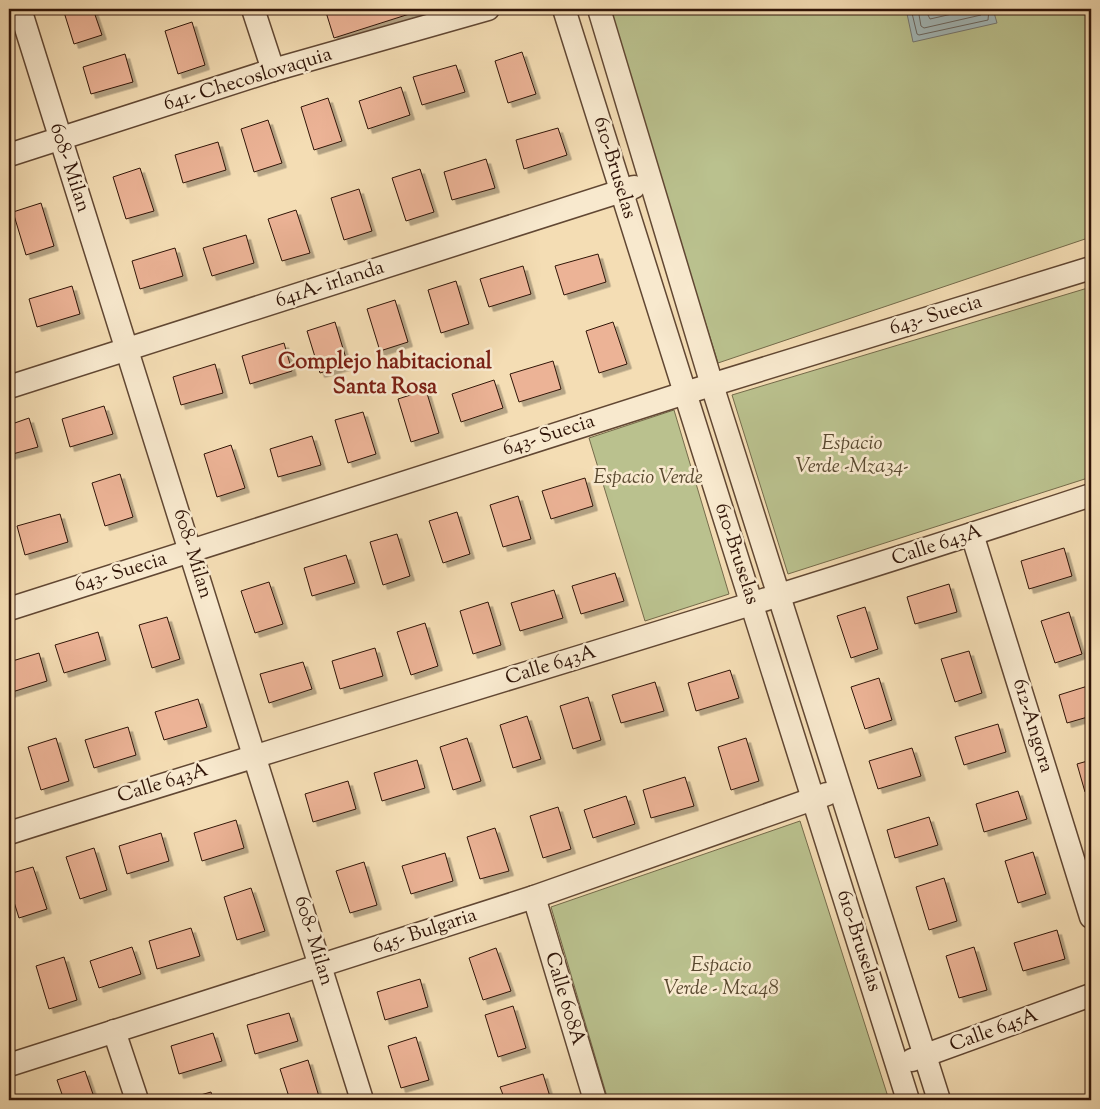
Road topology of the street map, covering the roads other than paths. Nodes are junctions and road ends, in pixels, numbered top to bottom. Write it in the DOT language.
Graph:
graph roads {
  1 [pos="20,9"];
  2 [pos="253,9"];
  3 [pos="488,9"];
  4 [pos="564,9"];
  5 [pos="599,9"];
  6 [pos="273,70"];
  7 [pos="60,139"];
  8 [pos="9,155"];
  9 [pos="652,182"];
  10 [pos="621,192"];
  11 [pos="1091,268"];
  12 [pos="128,350"];
  13 [pos="712,385"];
  14 [pos="9,387"];
  15 [pos="685,393"];
  16 [pos="1091,495"];
  17 [pos="972,534"];
  18 [pos="191,551"];
  19 [pos="780,596"];
  20 [pos="752,605"];
  21 [pos="9,608"];
  22 [pos="255,755"];
  23 [pos="839,790"];
  24 [pos="813,799"];
  25 [pos="9,832"];
  26 [pos="534,897"];
  27 [pos="1091,917"];
  28 [pos="320,966"];
  29 [pos="1091,995"];
  30 [pos="114,1031"];
  31 [pos="925,1056"];
  32 [pos="9,1065"];
  33 [pos="897,1066"];
  34 [pos="137,1100"];
  35 [pos="362,1100"];
  36 [pos="595,1100"];
  37 [pos="908,1100"];
  38 [pos="939,1100"];
  1 -- 7 [label="street, 608- Milan"];
  2 -- 6 [label="street"];
  3 -- 6 [label="street, 641- Checoslovaquia"];
  4 -- 10 [label="street, 610-Bruselas"];
  5 -- 9 [label="street, 610-Bruselas"];
  6 -- 7 [label="street, 641- Checoslovaquia"];
  7 -- 8 [label="street, 641- Checoslovaquia"];
  7 -- 12 [label="street, 608- Milan"];
  9 -- 10 [label="street, 641A- irlanda"];
  9 -- 13 [label="street, 610-Bruselas"];
  10 -- 12 [label="street, 641A- irlanda"];
  10 -- 15 [label="street, 610-Bruselas"];
  11 -- 13 [label="street, 643- Suecia"];
  12 -- 14 [label="street, 641A- irlanda"];
  12 -- 18 [label="street, 608- Milan"];
  13 -- 15 [label="street, 643- Suecia"];
  13 -- 19 [label="street, 610-Bruselas"];
  15 -- 18 [label="street, 643- Suecia"];
  15 -- 20 [label="street, 610-Bruselas"];
  16 -- 17 [label="street, Calle 643A"];
  17 -- 19 [label="street, Calle 643A"];
  17 -- 27 [label="street, 612-Angora"];
  18 -- 21 [label="street, 643- Suecia"];
  18 -- 22 [label="street, 608- Milan"];
  19 -- 20 [label="street, Calle 643A"];
  19 -- 23 [label="street, 610-Bruselas"];
  20 -- 22 [label="street, Calle 643A"];
  20 -- 24 [label="street, 610-Bruselas"];
  22 -- 25 [label="street, Calle 643A"];
  22 -- 28 [label="street, 608- Milan"];
  23 -- 24 [label="street, 645- Bulgaria"];
  23 -- 31 [label="street, 610-Bruselas"];
  24 -- 26 [label="street, 645- Bulgaria"];
  24 -- 33 [label="street, 610-Bruselas"];
  26 -- 28 [label="street, 645- Bulgaria"];
  26 -- 36 [label="street, Calle 608A"];
  28 -- 30 [label="street, 645- Bulgaria"];
  28 -- 35 [label="street, 608- Milan"];
  29 -- 31 [label="street, Calle 645A"];
  30 -- 32 [label="street, 645- Bulgaria"];
  30 -- 34 [label="street"];
  31 -- 33 [label="street, Calle 645A"];
  31 -- 38 [label="street, 610-Bruselas"];
  33 -- 37 [label="street, 610-Bruselas"];
}
